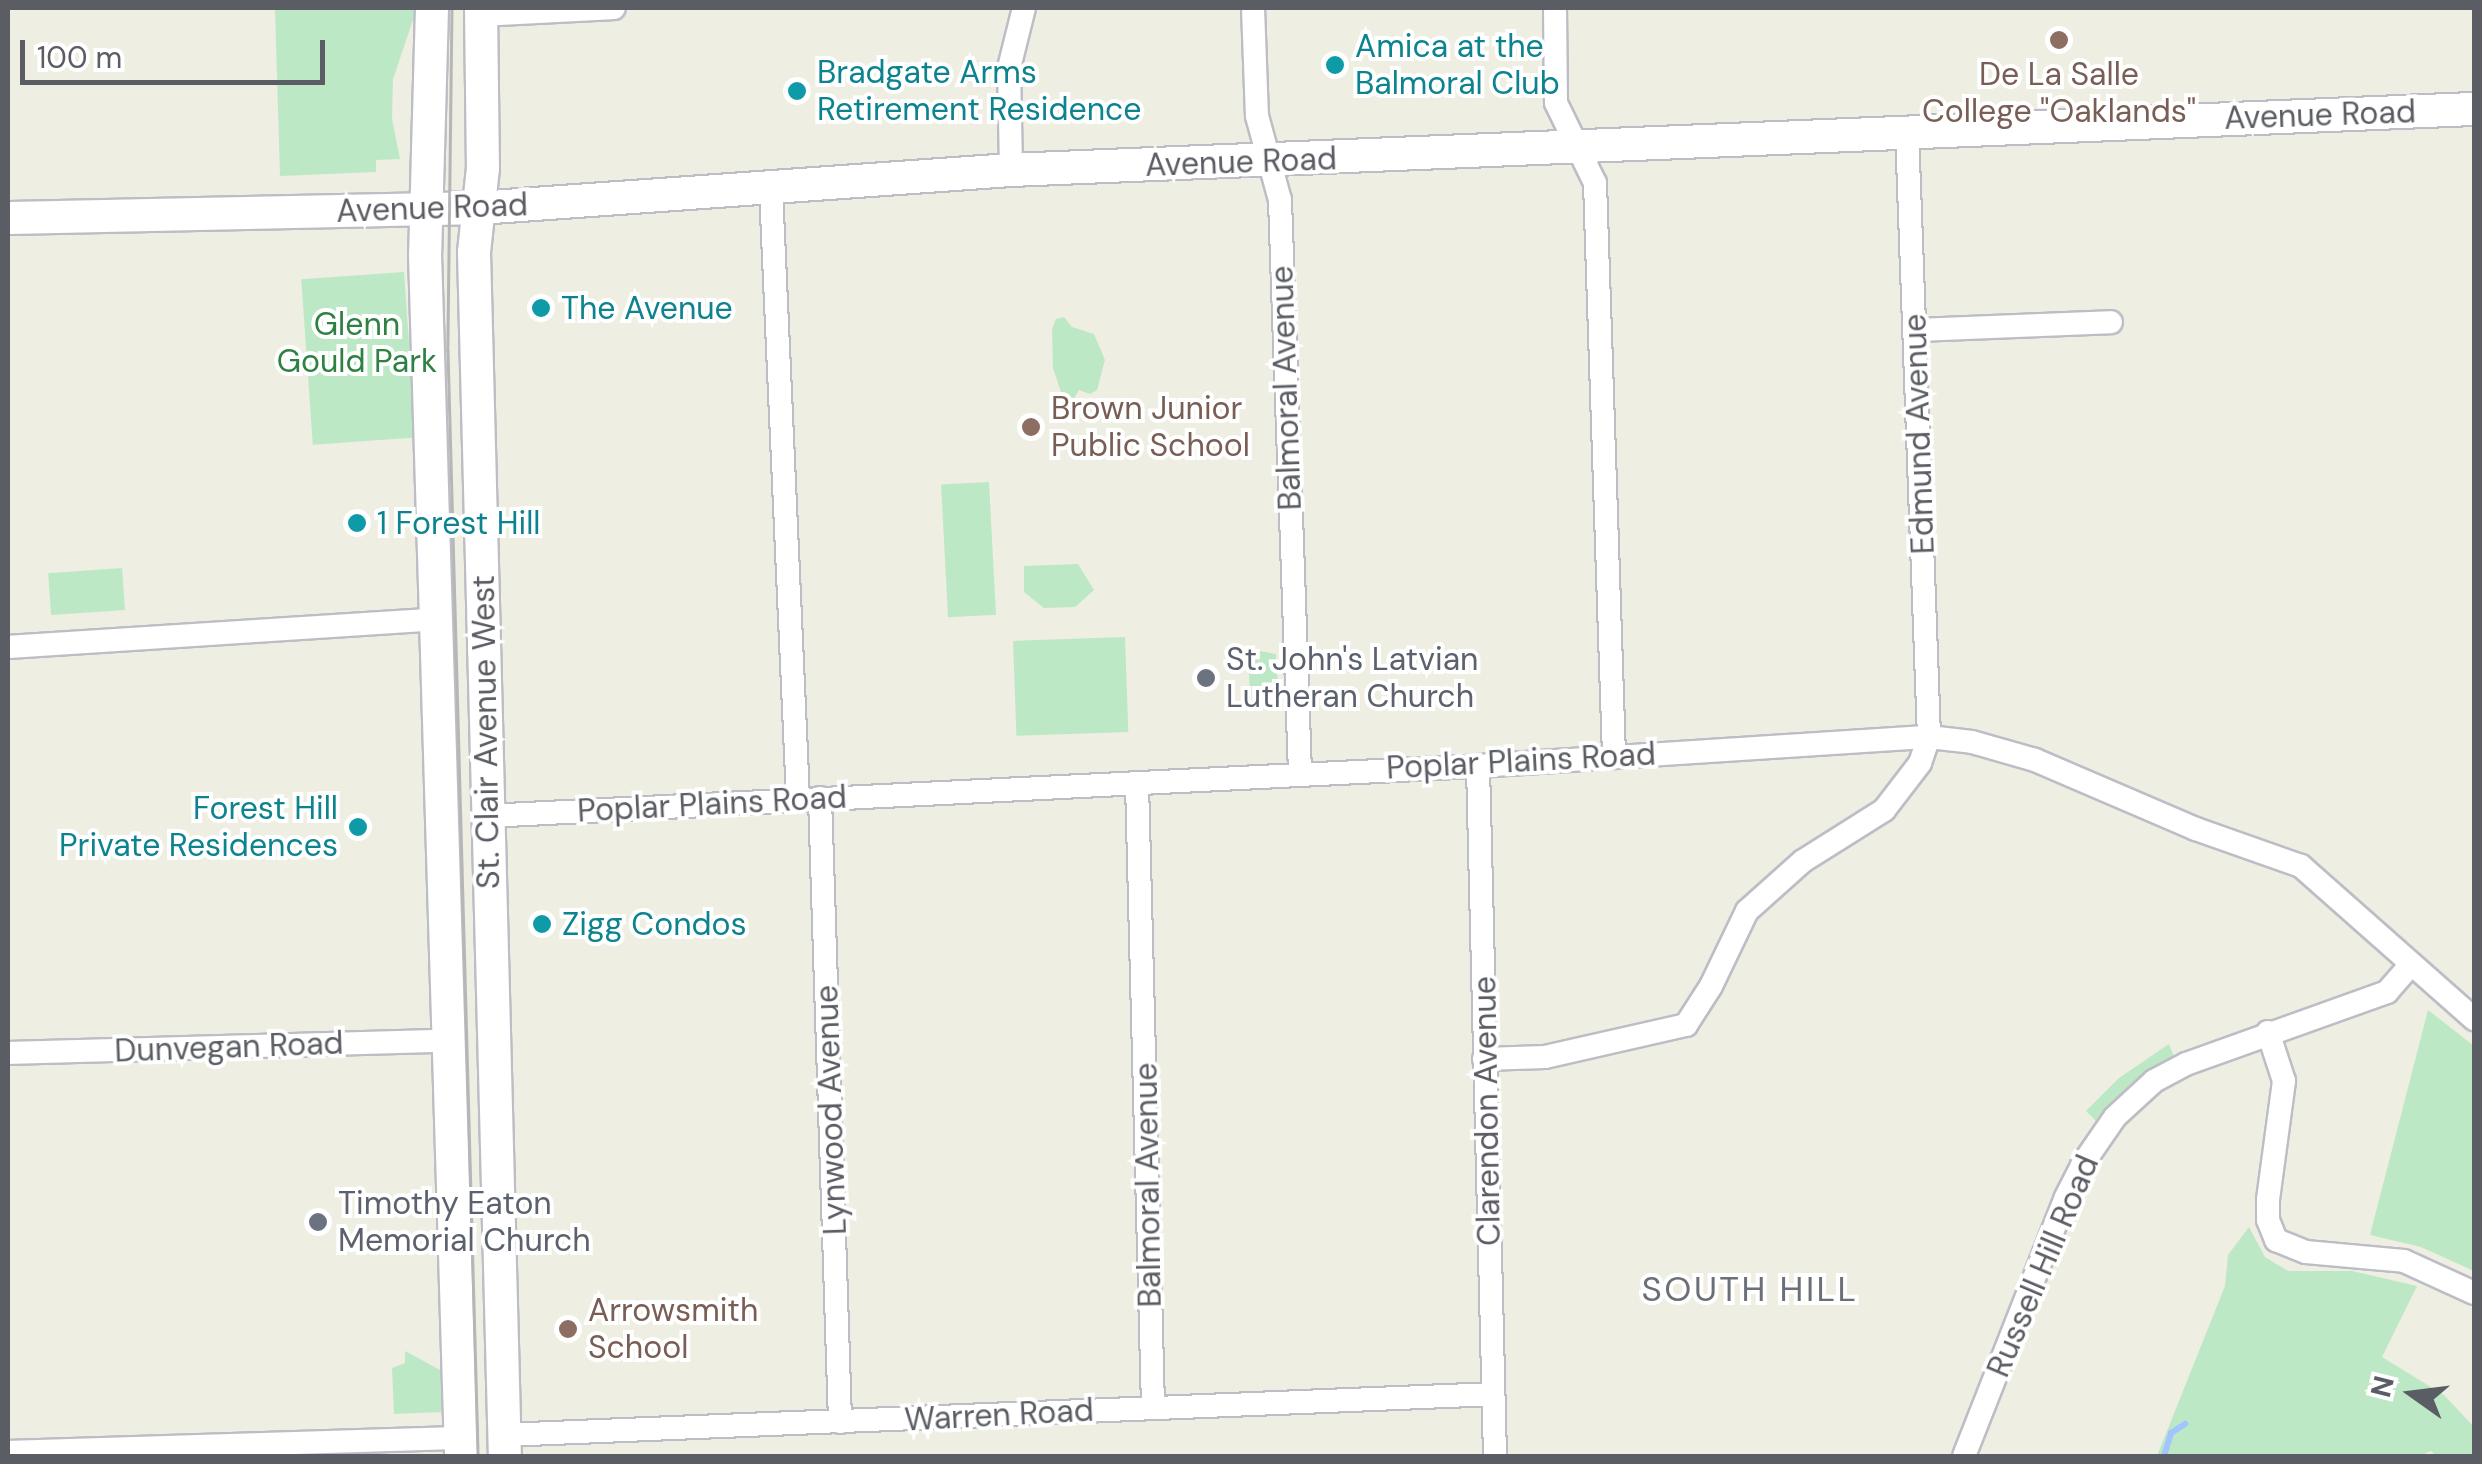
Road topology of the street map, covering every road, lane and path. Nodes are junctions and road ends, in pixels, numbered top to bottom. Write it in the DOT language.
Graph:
graph roads {
  1 [pos="432,8"];
  2 [pos="614,8"];
  3 [pos="1024,8"];
  4 [pos="1253,8"];
  5 [pos="1555,8"];
  6 [pos="481,11"];
  7 [pos="2474,108"];
  8 [pos="1906,132"];
  9 [pos="1579,148"];
  10 [pos="1268,161"];
  11 [pos="1011,170"];
  12 [pos="771,190"];
  13 [pos="478,208"];
  14 [pos="426,210"];
  15 [pos="8,218"];
  16 [pos="2110,322"];
  17 [pos="1916,330"];
  18 [pos="436,619"];
  19 [pos="8,647"];
  20 [pos="1929,737"];
  21 [pos="1614,755"];
  22 [pos="1478,766"];
  23 [pos="1300,772"];
  24 [pos="1137,783"];
  25 [pos="809,798"];
  26 [pos="487,816"];
  27 [pos="2411,964"];
  28 [pos="2474,1019"];
  29 [pos="2268,1032"];
  30 [pos="450,1040"];
  31 [pos="8,1053"];
  32 [pos="1484,1059"];
  33 [pos="452,1186"];
  34 [pos="500,1186"];
  35 [pos="2474,1293"];
  36 [pos="1493,1394"];
  37 [pos="1153,1408"];
  38 [pos="840,1422"];
  39 [pos="505,1446"];
  40 [pos="461,1447"];
  41 [pos="8,1452"];
  42 [pos="1495,1456"];
  43 [pos="1964,1456"];
  1 -- 14 [label="main road, St. Clair Avenue West"];
  2 -- 6 [label="street"];
  3 -- 11 [label="street"];
  4 -- 10 [label="street, Balmoral Avenue"];
  5 -- 9 [label="street"];
  6 -- 13 [label="main road, St. Clair Avenue West"];
  7 -- 8 [label="main road, Avenue Road"];
  8 -- 9 [label="main road, Avenue Road"];
  8 -- 17 [label="street, Edmund Avenue"];
  9 -- 10 [label="main road, Avenue Road"];
  9 -- 21 [label="street"];
  10 -- 11 [label="main road, Avenue Road"];
  10 -- 23 [label="street, Balmoral Avenue"];
  11 -- 12 [label="main road, Avenue Road"];
  12 -- 13 [label="main road, Avenue Road"];
  12 -- 25 [label="street, Lynwood Avenue"];
  13 -- 14 [label="main road, Avenue Road"];
  13 -- 26 [label="main road, St. Clair Avenue West"];
  14 -- 15 [label="main road, Avenue Road"];
  14 -- 18 [label="main road, St. Clair Avenue West"];
  16 -- 17 [label="street"];
  17 -- 20 [label="street, Edmund Avenue"];
  18 -- 19 [label="street"];
  18 -- 30 [label="main road, St. Clair Avenue West"];
  20 -- 21 [label="street, Poplar Plains Road"];
  20 -- 27 [label="street, Poplar Plains Road"];
  20 -- 32 [label="street"];
  21 -- 22 [label="street, Poplar Plains Road"];
  22 -- 23 [label="street, Poplar Plains Road"];
  22 -- 32 [label="street, Clarendon Avenue"];
  23 -- 24 [label="street, Poplar Plains Road"];
  24 -- 25 [label="street, Poplar Plains Road"];
  24 -- 37 [label="street, Balmoral Avenue"];
  25 -- 26 [label="street, Poplar Plains Road"];
  25 -- 38 [label="street, Lynwood Avenue"];
  26 -- 34 [label="main road, St. Clair Avenue West"];
  27 -- 28 [label="street, Poplar Plains Road"];
  27 -- 29 [label="street, Russell Hill Road"];
  29 -- 35 [label="street"];
  29 -- 43 [label="street, Russell Hill Road"];
  30 -- 31 [label="street, Dunvegan Road"];
  30 -- 33 [label="main road, St. Clair Avenue West"];
  32 -- 36 [label="street, Clarendon Avenue"];
  33 -- 34 [label="main road"];
  33 -- 40 [label="main road, St. Clair Avenue West"];
  34 -- 39 [label="main road, St. Clair Avenue West"];
  36 -- 37 [label="street, Warren Road"];
  36 -- 42 [label="street, Clarendon Avenue"];
  37 -- 38 [label="street, Warren Road"];
  38 -- 39 [label="street, Warren Road"];
  40 -- 41 [label="street"];
}
